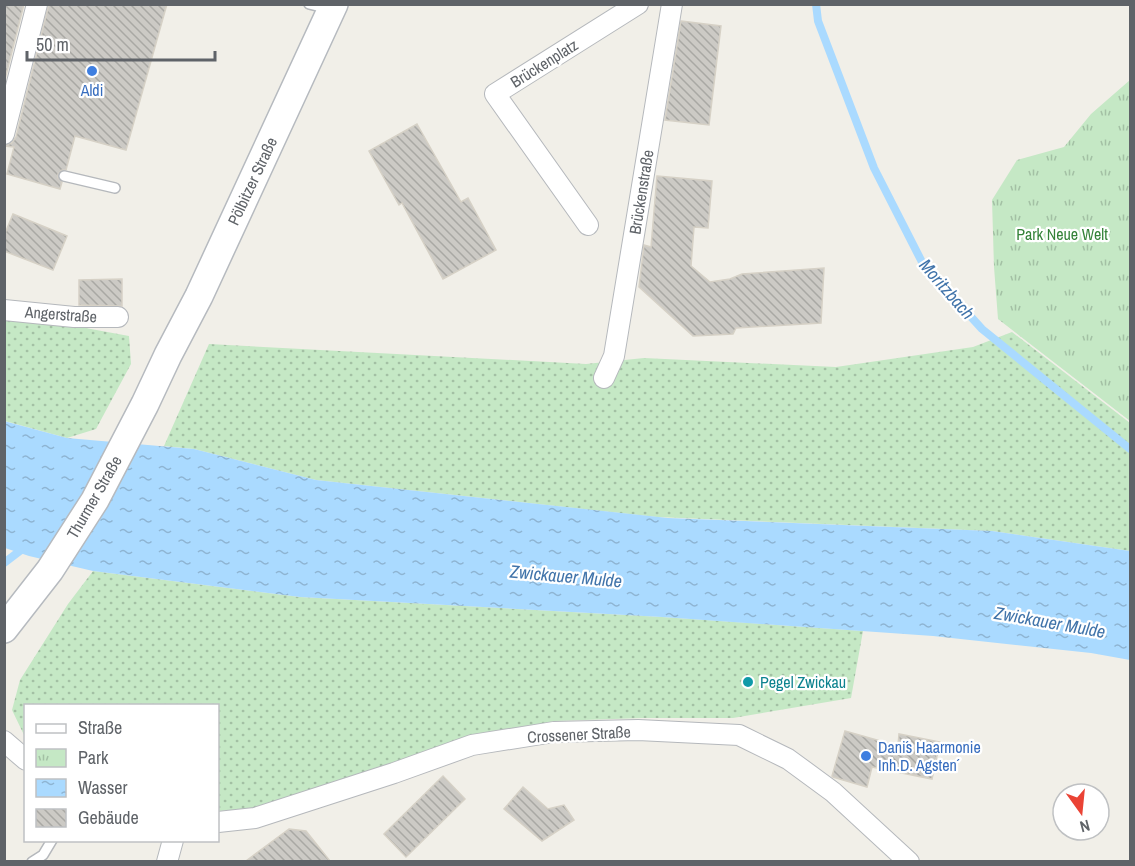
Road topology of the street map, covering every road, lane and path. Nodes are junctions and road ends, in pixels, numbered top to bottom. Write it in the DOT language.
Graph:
graph roads {
  1 [pos="37,4"];
  2 [pos="638,4"];
  3 [pos="672,4"];
  4 [pos="325,6"];
  5 [pos="4,134"];
  6 [pos="64,176"];
  7 [pos="115,188"];
  8 [pos="588,225"];
  9 [pos="4,310"];
  10 [pos="118,317"];
  11 [pos="168,355"];
  12 [pos="604,378"];
  13 [pos="4,628"];
  14 [pos="4,741"];
  15 [pos="24,758"];
  16 [pos="219,822"];
  17 [pos="51,842"];
  18 [pos="172,842"];
  19 [pos="32,861"];
  20 [pos="167,861"];
  21 [pos="909,861"];
  1 -- 5 [label="street"];
  2 -- 8 [label="street, Brückenplatz"];
  3 -- 12 [label="street, Brückenstraße"];
  4 -- 11 [label="street, Pölbitzer Straße"];
  6 -- 7 [label="lane"];
  9 -- 10 [label="street, Angerstraße"];
  11 -- 13 [label="street, Thurmer Straße"];
  14 -- 15 [label="street"];
  16 -- 21 [label="street, Crossener Straße"];
  17 -- 19 [label="lane"];
  18 -- 20 [label="street"];
}
